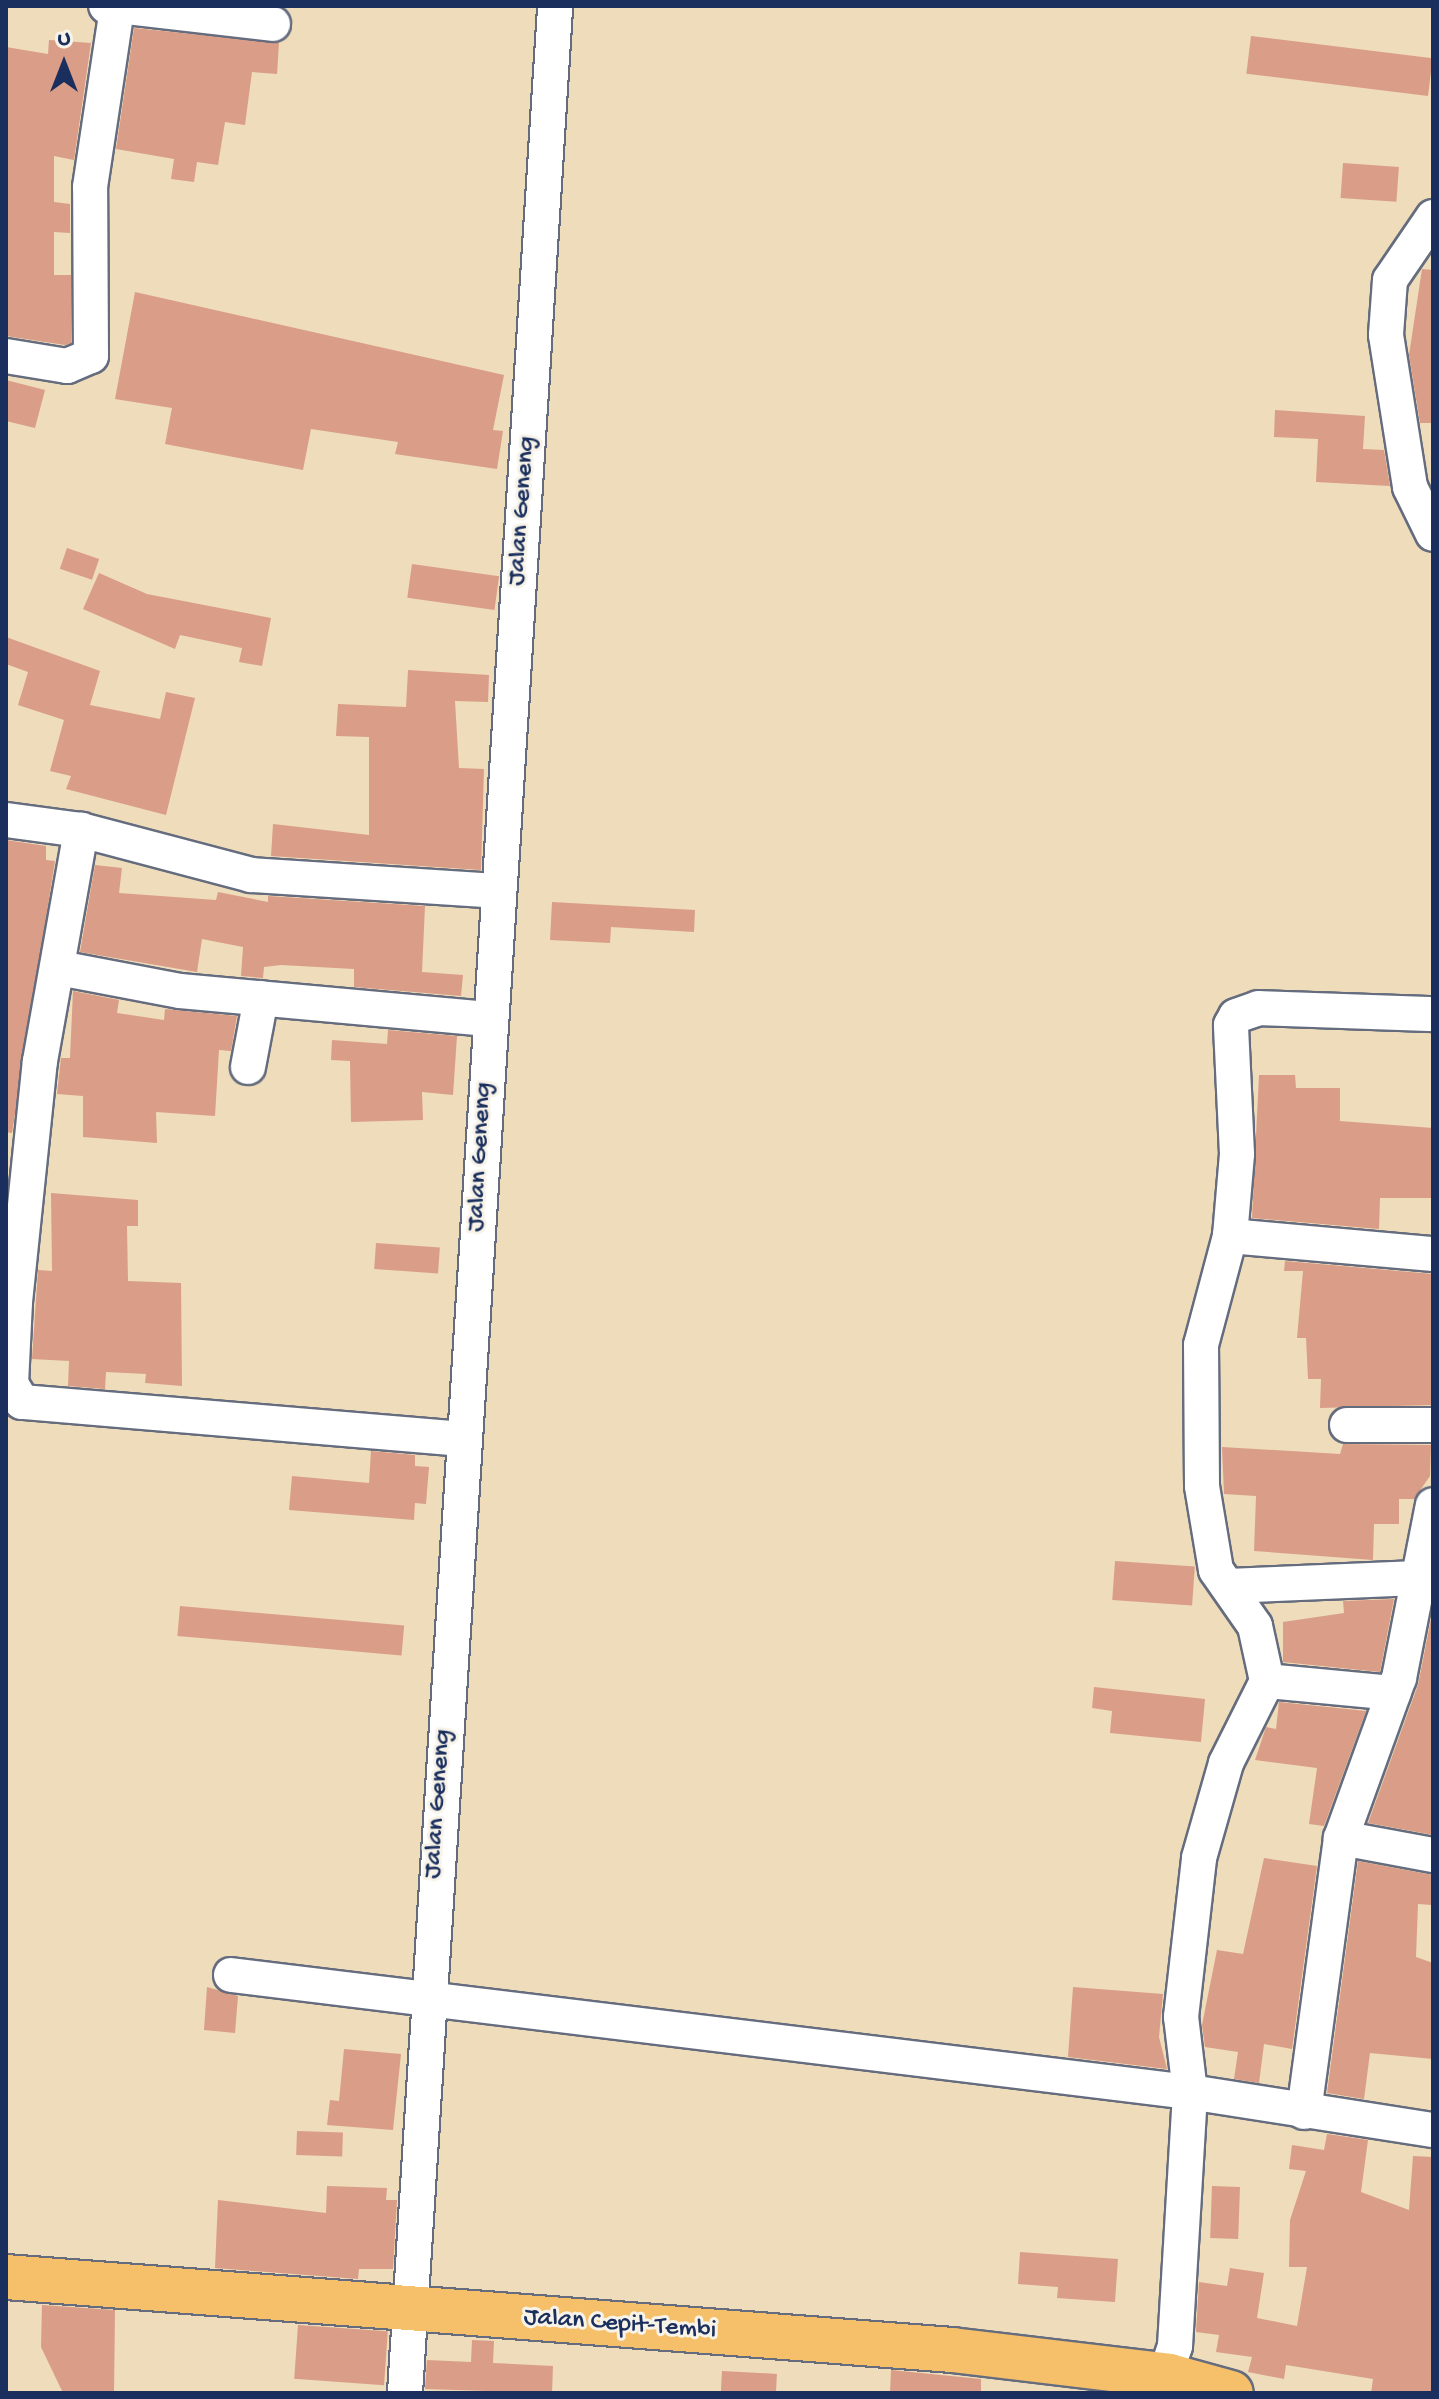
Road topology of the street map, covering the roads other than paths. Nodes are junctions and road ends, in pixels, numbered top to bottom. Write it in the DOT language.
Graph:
graph roads {
  1 [pos="555,6"];
  2 [pos="114,7"];
  3 [pos="273,24"];
  4 [pos="1433,217"];
  5 [pos="6,356"];
  6 [pos="1433,534"];
  7 [pos="6,820"];
  8 [pos="81,830"];
  9 [pos="498,891"];
  10 [pos="59,968"];
  11 [pos="261,998"];
  12 [pos="1433,1014"];
  13 [pos="488,1019"];
  14 [pos="248,1067"];
  15 [pos="1230,1236"];
  16 [pos="1433,1254"];
  17 [pos="1347,1425"];
  18 [pos="1433,1425"];
  19 [pos="463,1439"];
  20 [pos="1433,1505"];
  21 [pos="1418,1578"];
  22 [pos="1228,1586"];
  23 [pos="1267,1681"];
  24 [pos="1393,1693"];
  25 [pos="1341,1838"];
  26 [pos="1433,1855"];
  27 [pos="231,1975"];
  28 [pos="426,1998"];
  29 [pos="1190,2092"];
  30 [pos="1304,2112"];
  31 [pos="1433,2130"];
  32 [pos="6,2277"];
  33 [pos="412,2309"];
  34 [pos="1164,2385"];
  35 [pos="405,2393"];
  36 [pos="1231,2393"];
  1 -- 9 [label="street, Jalan Geneng"];
  2 -- 3 [label="street"];
  2 -- 5 [label="street"];
  4 -- 6 [label="street"];
  7 -- 8 [label="street"];
  8 -- 9 [label="street"];
  8 -- 10 [label="street"];
  9 -- 13 [label="street, Jalan Geneng"];
  10 -- 11 [label="street"];
  10 -- 19 [label="street"];
  11 -- 13 [label="street"];
  11 -- 14 [label="street"];
  12 -- 15 [label="street"];
  13 -- 19 [label="street, Jalan Geneng"];
  15 -- 16 [label="street"];
  15 -- 22 [label="street"];
  17 -- 18 [label="street"];
  19 -- 28 [label="street, Jalan Geneng"];
  20 -- 21 [label="street"];
  21 -- 22 [label="street"];
  21 -- 24 [label="street"];
  22 -- 23 [label="street"];
  23 -- 24 [label="street"];
  23 -- 29 [label="street"];
  24 -- 25 [label="street"];
  25 -- 26 [label="street"];
  25 -- 30 [label="street"];
  27 -- 28 [label="street"];
  28 -- 29 [label="street"];
  28 -- 33 [label="street, Jalan Geneng"];
  29 -- 30 [label="street"];
  29 -- 34 [label="street"];
  30 -- 31 [label="street"];
  32 -- 33 [label="main road, Jalan Cepit-Tembi"];
  33 -- 34 [label="main road, Jalan Cepit-Tembi"];
  33 -- 35 [label="street, Jalan Geneng"];
  34 -- 36 [label="main road, Jalan Cepit-Tembi"];
}
